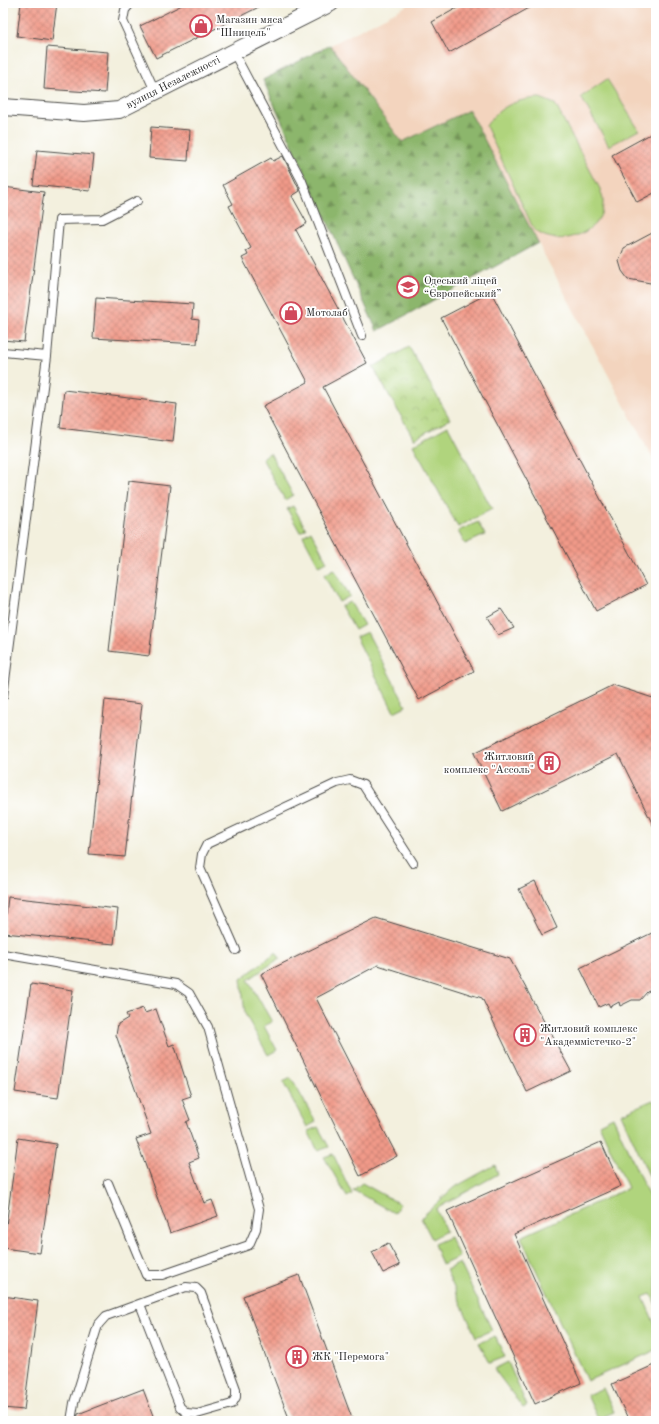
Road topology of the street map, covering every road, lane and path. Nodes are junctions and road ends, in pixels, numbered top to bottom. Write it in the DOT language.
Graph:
graph roads {
  1 [pos="131,3"];
  2 [pos="331,3"];
  3 [pos="234,53"];
  4 [pos="155,91"];
  5 [pos="3,107"];
  6 [pos="137,201"];
  7 [pos="362,336"];
  8 [pos="3,352"];
  9 [pos="47,356"];
  10 [pos="3,696"];
  11 [pos="413,863"];
  12 [pos="236,950"];
  13 [pos="3,954"];
  14 [pos="108,1183"];
  15 [pos="140,1304"];
  16 [pos="71,1421"];
  1 -- 4 [label="lane"];
  2 -- 3 [label="street, вулиця Незалежності"];
  3 -- 4 [label="street, вулиця Незалежності"];
  3 -- 7 [label="lane"];
  4 -- 5 [label="street, вулиця Незалежності"];
  6 -- 9 [label="lane"];
  8 -- 9 [label="lane"];
  9 -- 10 [label="lane"];
  11 -- 12 [label="lane"];
  13 -- 14 [label="lane"];
  15 -- 15 [label="lane"];
  15 -- 16 [label="lane"];
}
